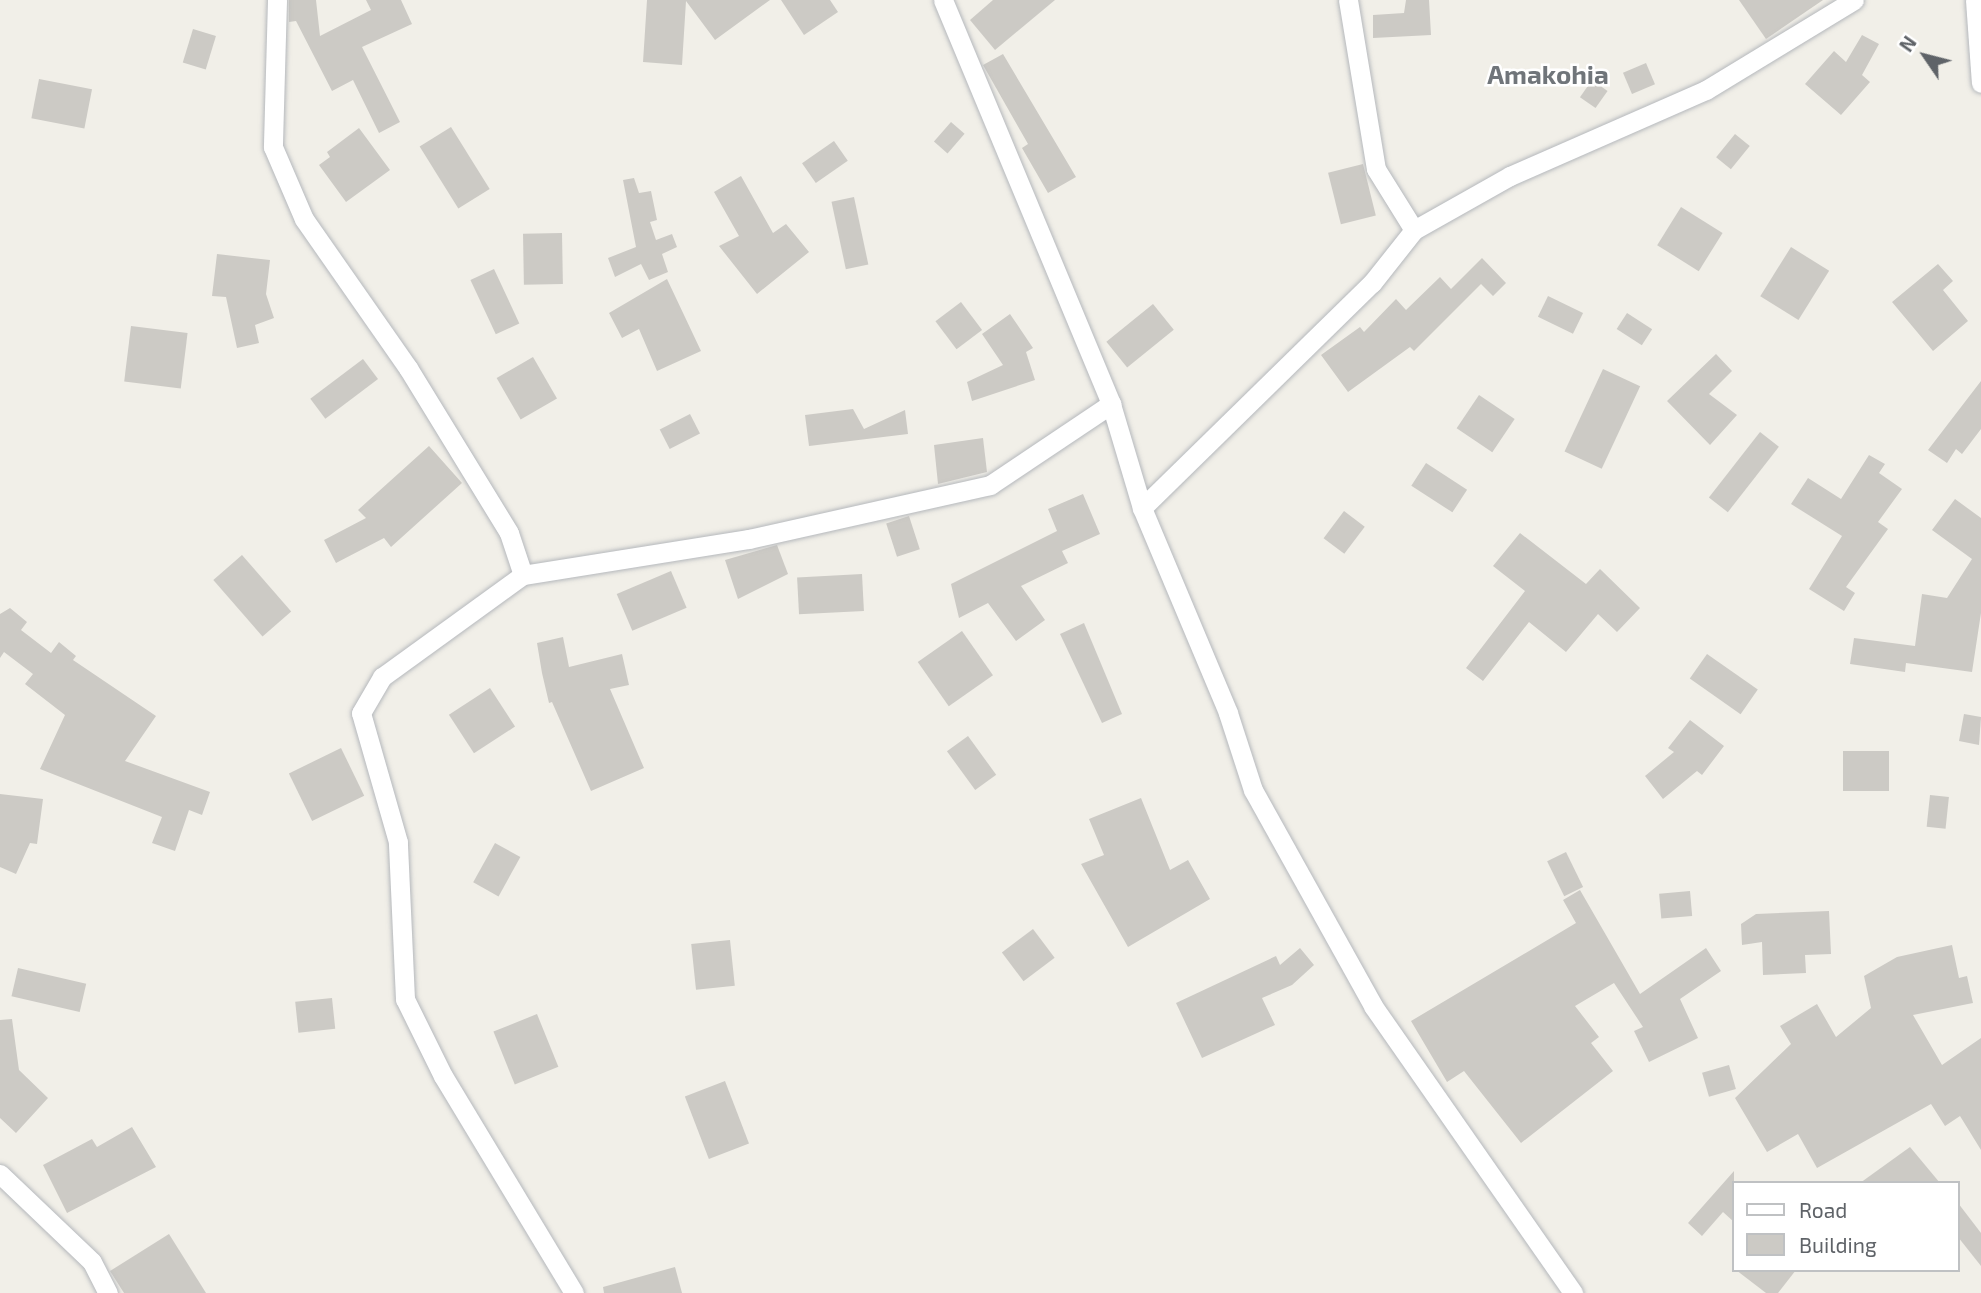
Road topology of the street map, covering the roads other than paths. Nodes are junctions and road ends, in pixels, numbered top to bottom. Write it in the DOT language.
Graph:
graph roads {
  1 [pos="277,0"];
  2 [pos="943,0"];
  3 [pos="1348,0"];
  4 [pos="1854,0"];
  5 [pos="1975,0"];
  6 [pos="1981,83"];
  7 [pos="1414,230"];
  8 [pos="1111,404"];
  9 [pos="1142,508"];
  10 [pos="523,575"];
  11 [pos="0,1174"];
  12 [pos="108,1293"];
  13 [pos="574,1293"];
  14 [pos="1573,1293"];
  1 -- 10 [label="street"];
  2 -- 8 [label="street"];
  3 -- 7 [label="street"];
  4 -- 7 [label="street"];
  5 -- 6 [label="street"];
  7 -- 9 [label="street"];
  8 -- 9 [label="street"];
  8 -- 10 [label="street"];
  9 -- 14 [label="street"];
  10 -- 13 [label="street"];
  11 -- 12 [label="street"];
}
